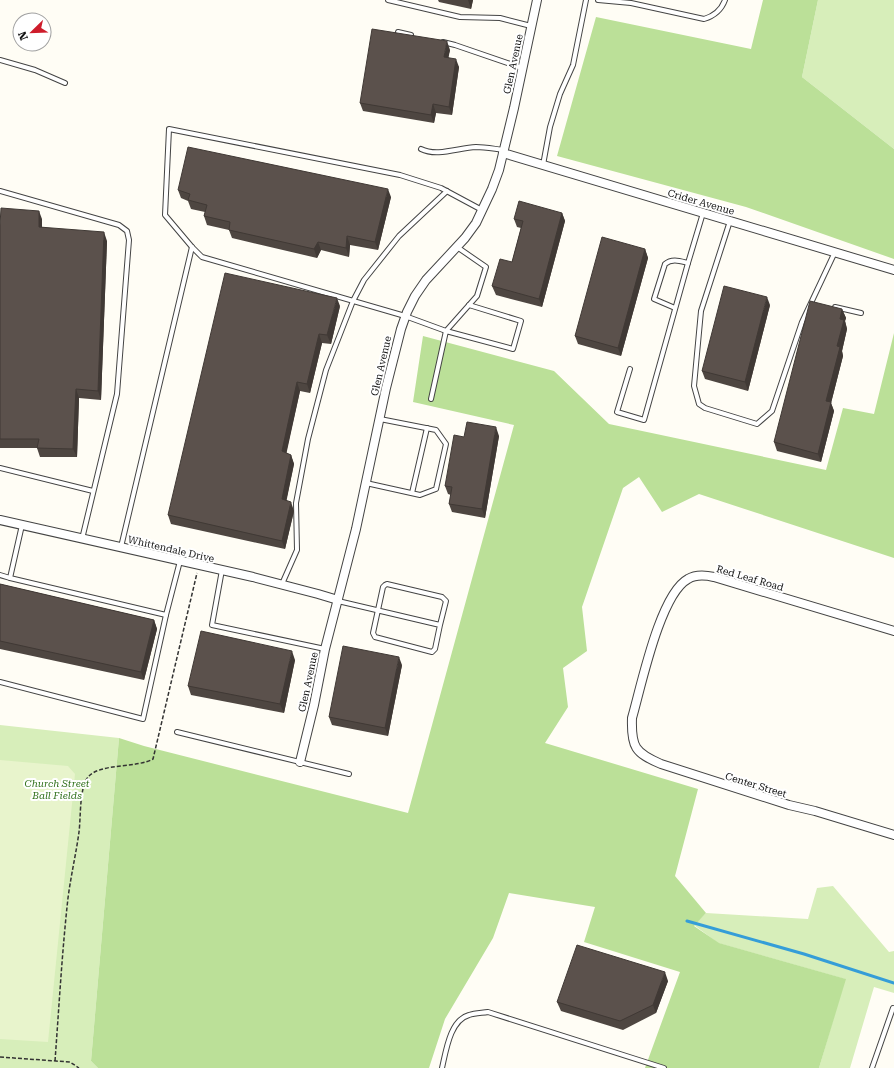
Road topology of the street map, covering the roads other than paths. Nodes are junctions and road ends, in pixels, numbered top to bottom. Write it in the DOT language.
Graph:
graph roads {
  1 [pos="388,0"];
  2 [pos="537,0"];
  3 [pos="586,0"];
  4 [pos="598,0"];
  5 [pos="725,0"];
  6 [pos="531,26"];
  7 [pos="398,32"];
  8 [pos="419,37"];
  9 [pos="440,42"];
  10 [pos="0,60"];
  11 [pos="522,68"];
  12 [pos="65,83"];
  13 [pos="421,149"];
  14 [pos="503,151"];
  15 [pos="543,165"];
  16 [pos="0,191"];
  17 [pos="446,191"];
  18 [pos="483,211"];
  19 [pos="703,213"];
  20 [pos="730,221"];
  21 [pos="192,247"];
  22 [pos="457,247"];
  23 [pos="834,252"];
  24 [pos="688,263"];
  25 [pos="894,270"];
  26 [pos="353,301"];
  27 [pos="811,302"];
  28 [pos="818,304"];
  29 [pos="469,305"];
  30 [pos="832,307"];
  31 [pos="675,308"];
  32 [pos="861,313"];
  33 [pos="405,316"];
  34 [pos="446,331"];
  35 [pos="630,369"];
  36 [pos="431,399"];
  37 [pos="380,418"];
  38 [pos="427,428"];
  39 [pos="0,468"];
  40 [pos="366,483"];
  41 [pos="93,491"];
  42 [pos="412,494"];
  43 [pos="0,520"];
  44 [pos="22,525"];
  45 [pos="82,539"];
  46 [pos="121,548"];
  47 [pos="180,561"];
  48 [pos="222,570"];
  49 [pos="0,575"];
  50 [pos="10,578"];
  51 [pos="282,585"];
  52 [pos="338,600"];
  53 [pos="378,611"];
  54 [pos="166,615"];
  55 [pos="440,625"];
  56 [pos="894,631"];
  57 [pos="325,649"];
  58 [pos="0,682"];
  59 [pos="632,730"];
  60 [pos="177,732"];
  61 [pos="300,762"];
  62 [pos="349,774"];
  63 [pos="894,835"];
  64 [pos="893,1008"];
  65 [pos="442,1068"];
  66 [pos="664,1068"];
  67 [pos="872,1068"];
  1 -- 6 [label="lane"];
  2 -- 6 [label="street, Glen Avenue"];
  3 -- 15 [label="lane"];
  4 -- 5 [label="lane"];
  6 -- 11 [label="street, Glen Avenue"];
  7 -- 8 [label="lane"];
  9 -- 11 [label="lane"];
  10 -- 12 [label="lane"];
  11 -- 14 [label="street, Glen Avenue"];
  13 -- 14 [label="lane"];
  14 -- 15 [label="street, Crider Avenue"];
  14 -- 18 [label="street, Glen Avenue"];
  15 -- 19 [label="street, Crider Avenue"];
  16 -- 41 [label="lane"];
  17 -- 18 [label="lane"];
  17 -- 21 [label="lane"];
  17 -- 26 [label="lane"];
  18 -- 22 [label="street, Glen Avenue"];
  19 -- 20 [label="street, Crider Avenue"];
  19 -- 24 [label="lane"];
  20 -- 23 [label="street, Crider Avenue"];
  20 -- 27 [label="lane"];
  21 -- 26 [label="lane"];
  21 -- 46 [label="lane"];
  22 -- 29 [label="lane"];
  22 -- 33 [label="street, Glen Avenue"];
  23 -- 25 [label="street, Crider Avenue"];
  23 -- 27 [label="lane"];
  24 -- 31 [label="lane"];
  24 -- 31 [label="lane"];
  26 -- 33 [label="lane"];
  26 -- 51 [label="lane"];
  27 -- 28 [label="lane"];
  29 -- 34 [label="lane"];
  29 -- 34 [label="lane"];
  30 -- 32 [label="lane"];
  31 -- 35 [label="lane"];
  33 -- 34 [label="lane"];
  33 -- 37 [label="street, Glen Avenue"];
  34 -- 36 [label="lane"];
  37 -- 38 [label="lane"];
  37 -- 40 [label="street, Glen Avenue"];
  38 -- 42 [label="lane"];
  38 -- 42 [label="lane"];
  39 -- 41 [label="lane"];
  40 -- 42 [label="lane"];
  40 -- 52 [label="street, Glen Avenue"];
  41 -- 45 [label="lane"];
  43 -- 44 [label="street, Whittendale Drive"];
  44 -- 45 [label="street, Whittendale Drive"];
  44 -- 50 [label="lane"];
  45 -- 46 [label="street, Whittendale Drive"];
  46 -- 47 [label="street, Whittendale Drive"];
  47 -- 48 [label="street, Whittendale Drive"];
  47 -- 54 [label="lane"];
  48 -- 51 [label="street, Whittendale Drive"];
  48 -- 57 [label="lane"];
  49 -- 50 [label="lane"];
  50 -- 54 [label="lane"];
  51 -- 52 [label="street, Whittendale Drive"];
  52 -- 53 [label="lane"];
  52 -- 57 [label="street, Glen Avenue"];
  53 -- 55 [label="lane"];
  53 -- 55 [label="lane"];
  53 -- 55 [label="lane"];
  54 -- 58 [label="lane"];
  56 -- 59 [label="street, Red Leaf Road"];
  57 -- 61 [label="street, Glen Avenue"];
  59 -- 63 [label="street, Center Street"];
  60 -- 61 [label="lane"];
  61 -- 62 [label="lane"];
  64 -- 67 [label="lane"];
  65 -- 66 [label="lane"];
}
